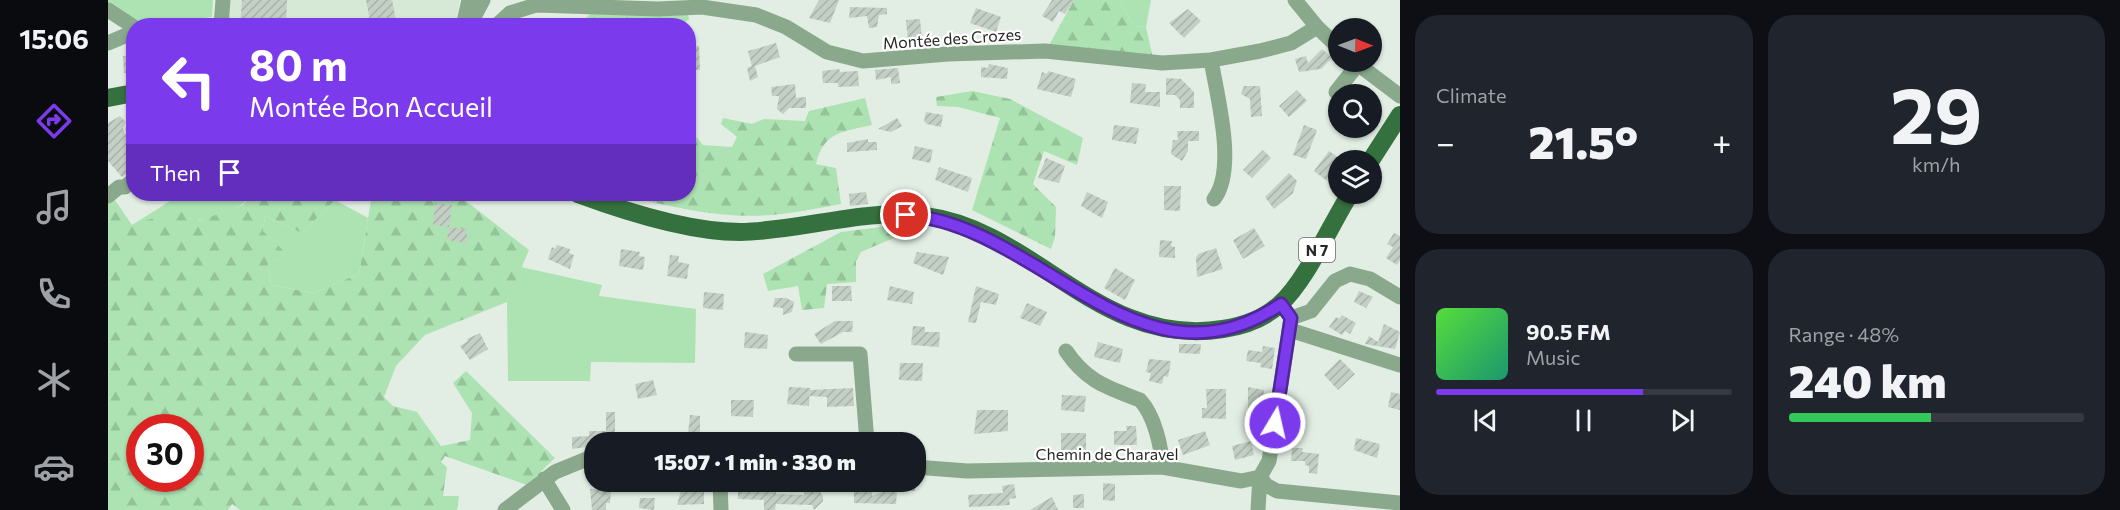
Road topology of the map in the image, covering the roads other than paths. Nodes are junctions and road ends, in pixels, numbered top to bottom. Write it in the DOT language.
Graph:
graph roads {
  1 [pos="223,0"];
  2 [pos="469,0"];
  3 [pos="483,0"];
  4 [pos="579,0"];
  5 [pos="1295,0"];
  6 [pos="551,3"];
  7 [pos="593,8"];
  8 [pos="108,9"];
  9 [pos="222,18"];
  10 [pos="465,18"];
  11 [pos="474,18"];
  12 [pos="505,18"];
  13 [pos="126,21"];
  14 [pos="1317,27"];
  15 [pos="126,35"];
  16 [pos="1328,37"];
  17 [pos="108,43"];
  18 [pos="1211,60"];
  19 [pos="1369,72"];
  20 [pos="126,95"];
  21 [pos="1400,96"];
  22 [pos="108,98"];
  23 [pos="1400,115"];
  24 [pos="1377,150"];
  25 [pos="126,186"];
  26 [pos="108,196"];
  27 [pos="1214,199"];
  28 [pos="600,201"];
  29 [pos="1344,204"];
  30 [pos="1400,297"];
  31 [pos="1287,317"];
  32 [pos="1066,351"];
  33 [pos="796,354"];
  34 [pos="1400,365"];
  35 [pos="866,432"];
  36 [pos="584,460"];
  37 [pos="926,467"];
  38 [pos="1162,467"];
  39 [pos="1260,477"];
  40 [pos="544,479"];
  41 [pos="720,492"];
  42 [pos="1400,503"];
  43 [pos="505,510"];
  44 [pos="563,510"];
  45 [pos="721,510"];
  46 [pos="1258,510"];
  1 -- 9 [label="street"];
  2 -- 10 [label="street"];
  3 -- 11 [label="street"];
  4 -- 7 [label="street"];
  5 -- 14 [label="street"];
  6 -- 7 [label="street, Montée des Crozes"];
  6 -- 12 [label="street, Montée des Crozes"];
  7 -- 18 [label="street, Montée des Crozes"];
  8 -- 13 [label="street"];
  14 -- 16 [label="street"];
  14 -- 18 [label="street, Montée des Crozes"];
  15 -- 17 [label="street"];
  18 -- 27 [label="street"];
  19 -- 21 [label="street"];
  20 -- 22 [label="main road"];
  23 -- 24 [label="main road"];
  25 -- 26 [label="street"];
  28 -- 31 [label="main road, N 7"];
  29 -- 31 [label="main road, N 7"];
  30 -- 31 [label="street"];
  31 -- 34 [label="street"];
  31 -- 39 [label="street"];
  32 -- 38 [label="street"];
  33 -- 35 [label="street"];
  36 -- 40 [label="street"];
  37 -- 38 [label="street, Chemin de Charavel"];
  38 -- 39 [label="street, Chemin de Charavel"];
  39 -- 42 [label="street"];
  39 -- 46 [label="street"];
  40 -- 43 [label="street"];
  40 -- 44 [label="street"];
  41 -- 45 [label="street"];
}
